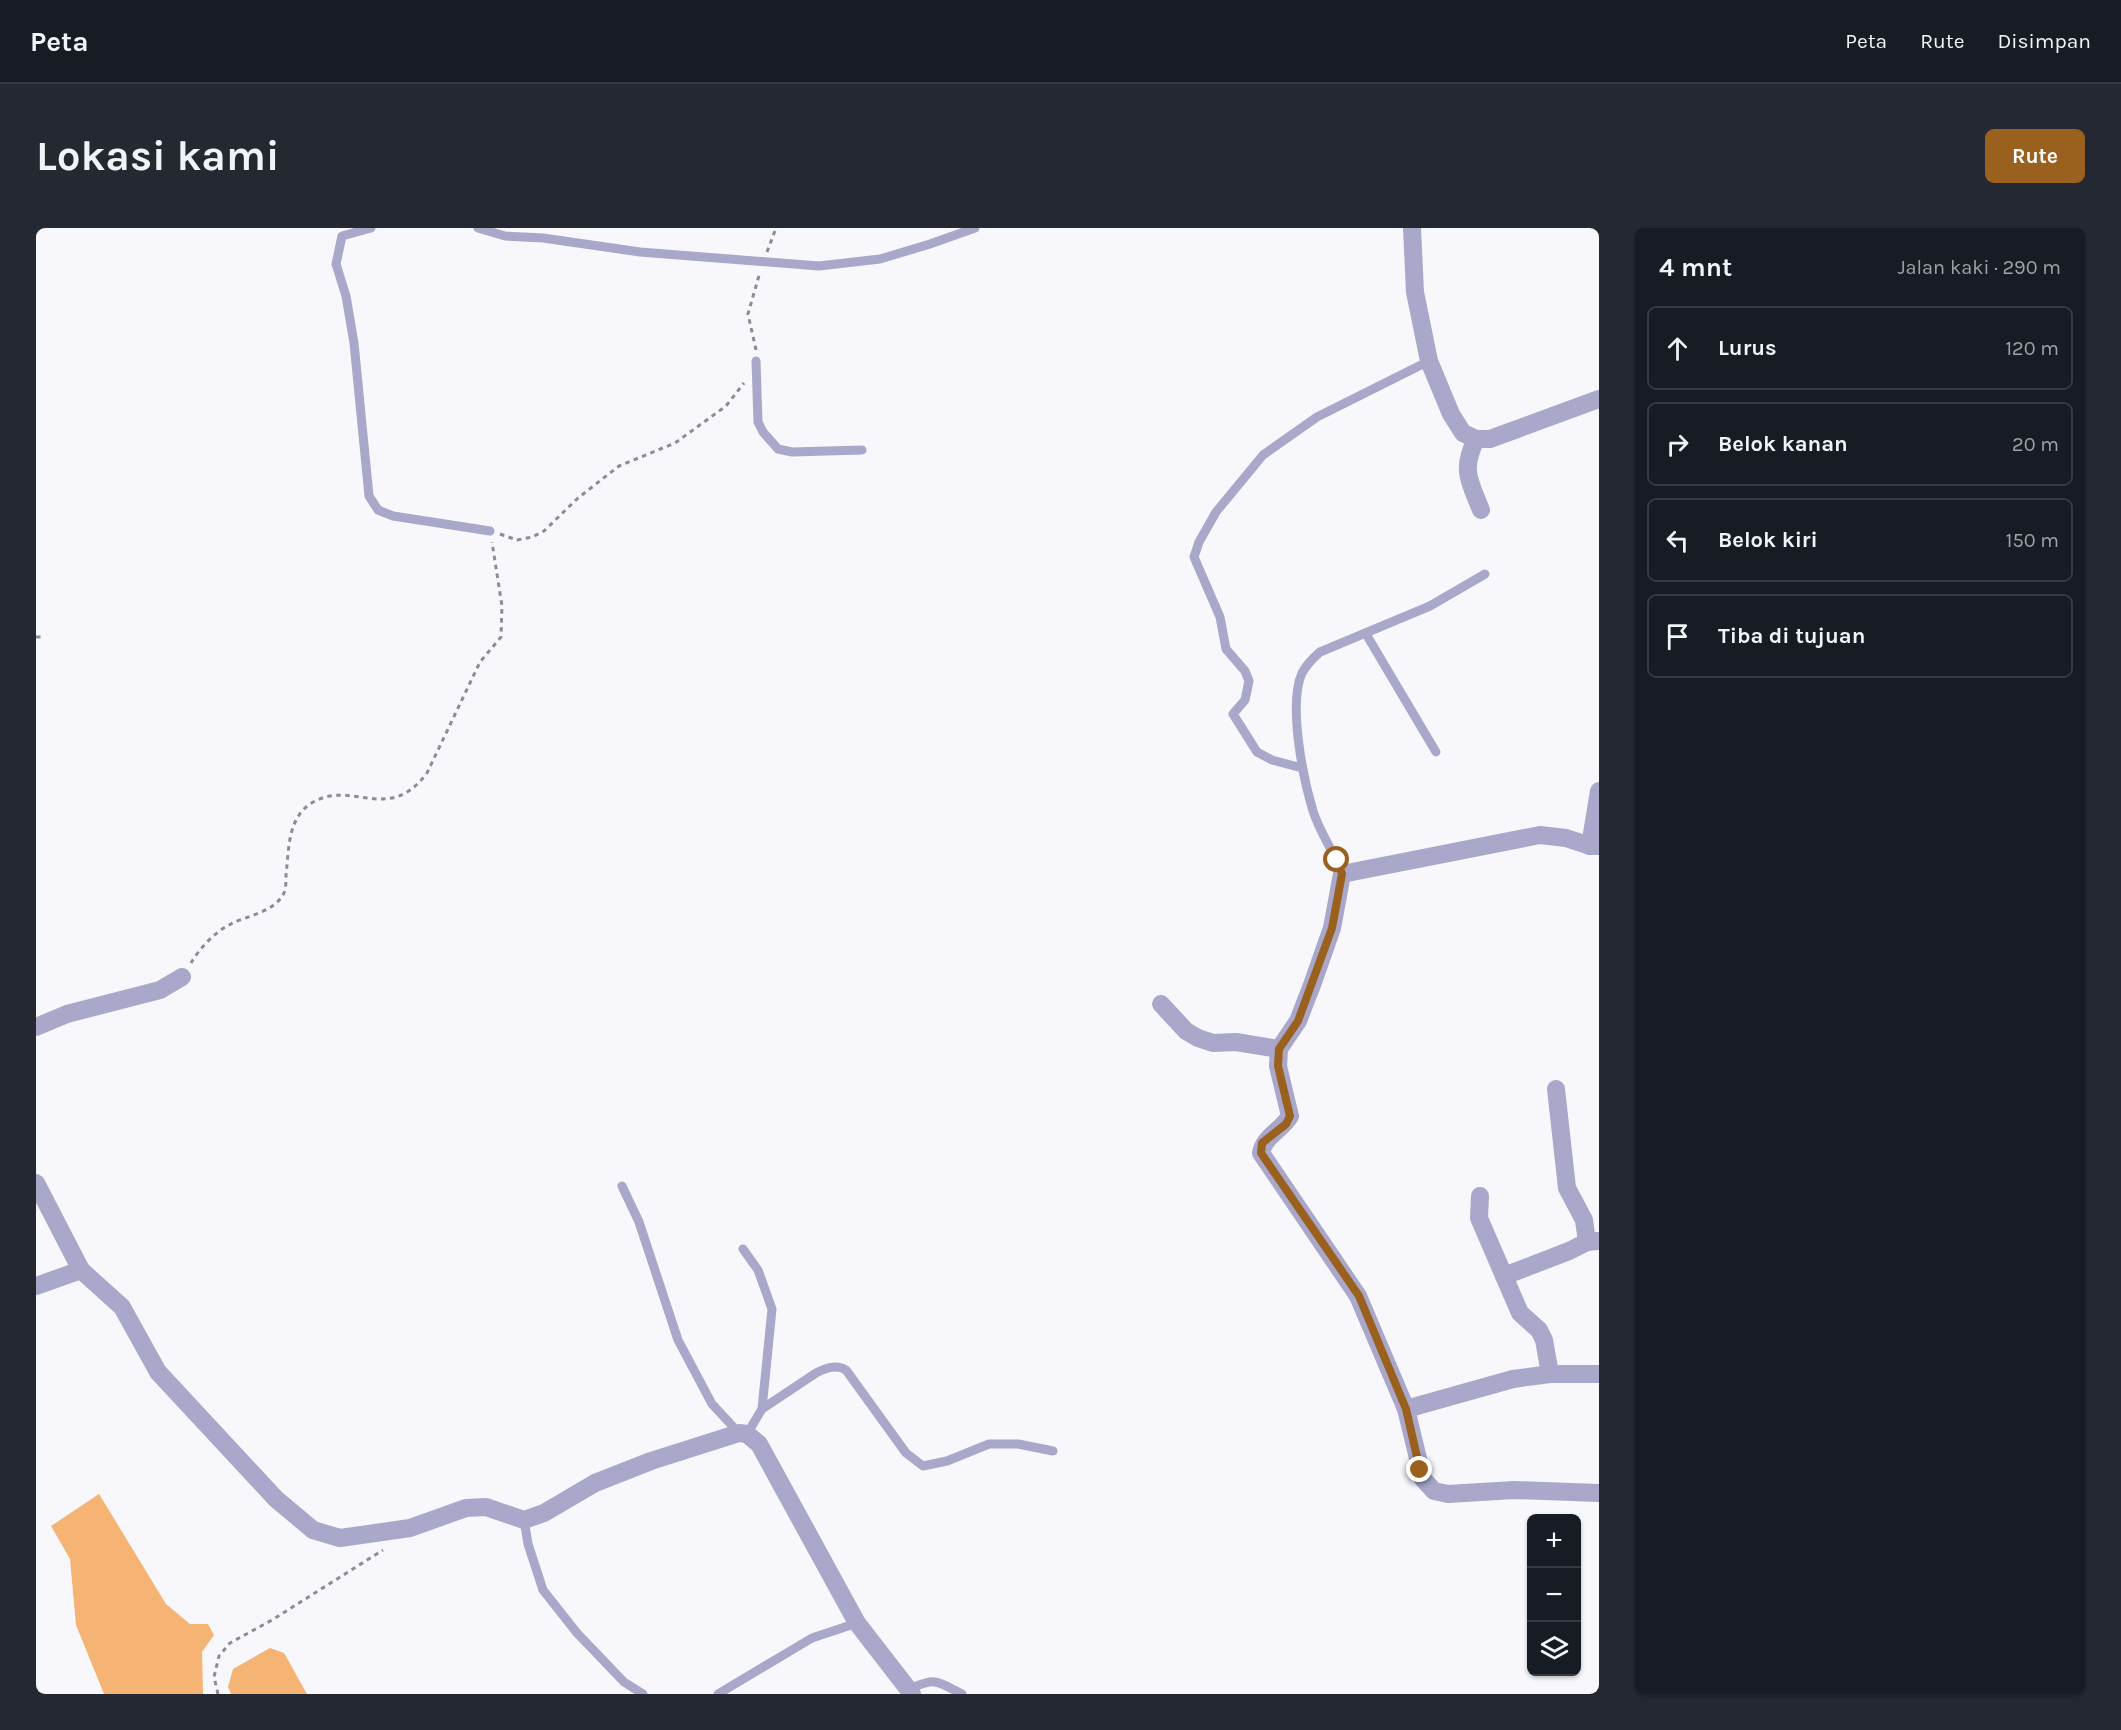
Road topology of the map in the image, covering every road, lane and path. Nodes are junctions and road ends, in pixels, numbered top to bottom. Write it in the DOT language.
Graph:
graph roads {
  1 [pos="371,228"];
  2 [pos="478,228"];
  3 [pos="776,228"];
  4 [pos="975,228"];
  5 [pos="1412,228"];
  6 [pos="764,262"];
  7 [pos="756,361"];
  8 [pos="1429,361"];
  9 [pos="1599,399"];
  10 [pos="1476,439"];
  11 [pos="862,450"];
  12 [pos="1481,510"];
  13 [pos="490,531"];
  14 [pos="1485,574"];
  15 [pos="1366,634"];
  16 [pos="36,637"];
  17 [pos="42,637"];
  18 [pos="1436,753"];
  19 [pos="1302,768"];
  20 [pos="1599,791"];
  21 [pos="1594,846"];
  22 [pos="1342,874"];
  23 [pos="182,977"];
  24 [pos="1161,1004"];
  25 [pos="36,1027"];
  26 [pos="1279,1049"];
  27 [pos="1556,1089"];
  28 [pos="36,1182"];
  29 [pos="622,1186"];
  30 [pos="1480,1196"];
  31 [pos="1593,1242"];
  32 [pos="743,1249"];
  33 [pos="81,1270"];
  34 [pos="1504,1276"];
  35 [pos="36,1286"];
  36 [pos="1550,1374"];
  37 [pos="1599,1374"];
  38 [pos="762,1409"];
  39 [pos="1406,1409"];
  40 [pos="743,1433"];
  41 [pos="1053,1451"];
  42 [pos="1599,1493"];
  43 [pos="524,1520"];
  44 [pos="387,1547"];
  45 [pos="857,1623"];
  46 [pos="909,1692"];
  47 [pos="218,1694"];
  48 [pos="643,1694"];
  49 [pos="718,1694"];
  50 [pos="962,1694"];
  1 -- 13 [label="lane"];
  2 -- 6 [label="lane"];
  3 -- 6 [label="path"];
  4 -- 6 [label="lane"];
  5 -- 8 [label="street"];
  6 -- 7 [label="path"];
  7 -- 11 [label="lane"];
  7 -- 13 [label="path"];
  8 -- 10 [label="street"];
  8 -- 19 [label="lane"];
  9 -- 10 [label="street"];
  10 -- 12 [label="street"];
  13 -- 23 [label="path"];
  14 -- 15 [label="lane"];
  15 -- 18 [label="lane"];
  15 -- 19 [label="lane"];
  16 -- 17 [label="path"];
  19 -- 22 [label="lane"];
  20 -- 21 [label="street"];
  21 -- 22 [label="street"];
  22 -- 26 [label="street"];
  23 -- 25 [label="street"];
  24 -- 26 [label="street"];
  26 -- 39 [label="street"];
  27 -- 31 [label="street"];
  28 -- 33 [label="street"];
  29 -- 40 [label="lane"];
  30 -- 34 [label="street"];
  31 -- 34 [label="street"];
  32 -- 38 [label="lane"];
  33 -- 35 [label="street"];
  33 -- 43 [label="street"];
  34 -- 36 [label="street"];
  36 -- 37 [label="street"];
  36 -- 39 [label="street"];
  38 -- 40 [label="lane"];
  38 -- 41 [label="lane"];
  39 -- 42 [label="street"];
  40 -- 43 [label="street"];
  40 -- 45 [label="street"];
  43 -- 48 [label="lane"];
  44 -- 47 [label="path"];
  45 -- 46 [label="street"];
  45 -- 49 [label="lane"];
  46 -- 50 [label="lane"];
}
